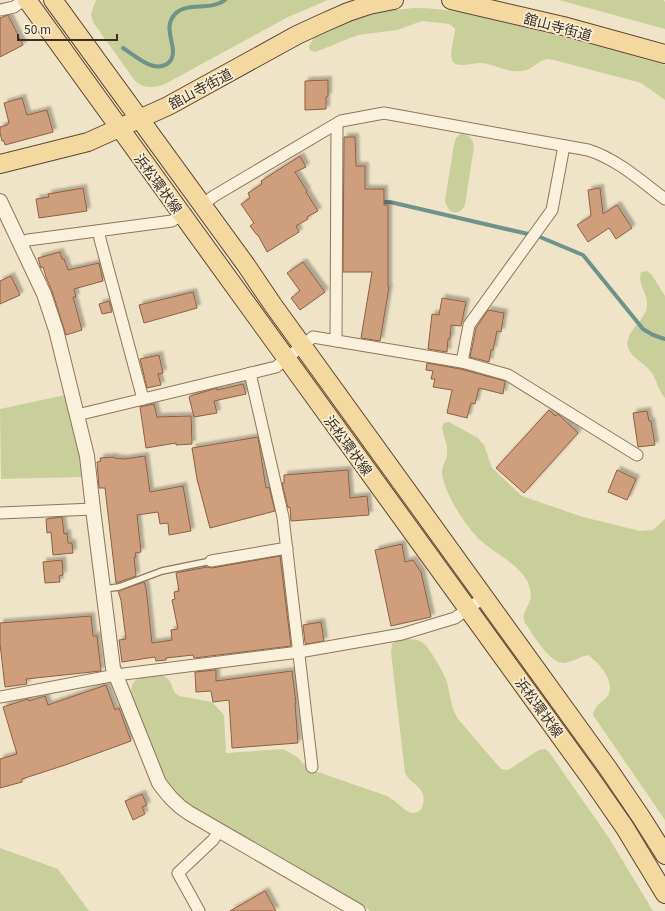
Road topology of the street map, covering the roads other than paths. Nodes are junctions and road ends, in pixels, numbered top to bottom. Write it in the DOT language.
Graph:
graph roads {
  1 [pos="24,0"];
  2 [pos="27,0"];
  3 [pos="394,0"];
  4 [pos="451,0"];
  5 [pos="55,1"];
  6 [pos="0,10"];
  7 [pos="665,54"];
  8 [pos="139,119"];
  9 [pos="337,124"];
  10 [pos="119,128"];
  11 [pos="564,146"];
  12 [pos="0,164"];
  13 [pos="665,199"];
  14 [pos="0,201"];
  15 [pos="202,205"];
  16 [pos="182,214"];
  17 [pos="99,231"];
  18 [pos="20,244"];
  19 [pos="336,341"];
  20 [pos="302,345"];
  21 [pos="286,358"];
  22 [pos="462,362"];
  23 [pos="250,373"];
  24 [pos="143,399"];
  25 [pos="77,415"];
  26 [pos="637,455"];
  27 [pos="93,509"];
  28 [pos="0,513"];
  29 [pos="287,548"];
  30 [pos="211,561"];
  31 [pos="103,589"];
  32 [pos="484,598"];
  33 [pos="468,609"];
  34 [pos="299,652"];
  35 [pos="116,675"];
  36 [pos="0,697"];
  37 [pos="312,767"];
  38 [pos="219,831"];
  39 [pos="665,855"];
  40 [pos="665,894"];
  41 [pos="199,911"];
  42 [pos="358,911"];
  1 -- 6 [label="street"];
  2 -- 10 [label="main road, 浜松環状線"];
  3 -- 8 [label="main road, 舘山寺街道"];
  4 -- 7 [label="main road, 舘山寺街道"];
  5 -- 8 [label="main road, 浜松環状線"];
  8 -- 10 [label="main road, 舘山寺街道"];
  8 -- 15 [label="main road, 浜松環状線"];
  9 -- 11 [label="street"];
  9 -- 15 [label="street"];
  9 -- 19 [label="street"];
  10 -- 12 [label="main road, 舘山寺街道"];
  10 -- 16 [label="main road, 浜松環状線"];
  11 -- 13 [label="street"];
  11 -- 22 [label="street"];
  14 -- 18 [label="street"];
  15 -- 20 [label="main road, 浜松環状線"];
  16 -- 17 [label="street"];
  16 -- 21 [label="main road, 浜松環状線"];
  17 -- 18 [label="street"];
  17 -- 24 [label="street"];
  18 -- 25 [label="street"];
  19 -- 20 [label="street"];
  19 -- 22 [label="street"];
  20 -- 21 [label="street"];
  20 -- 32 [label="main road, 浜松環状線"];
  21 -- 23 [label="street"];
  21 -- 33 [label="main road, 浜松環状線"];
  22 -- 26 [label="street"];
  23 -- 24 [label="street"];
  23 -- 29 [label="street"];
  24 -- 25 [label="street"];
  25 -- 27 [label="street"];
  27 -- 28 [label="street"];
  27 -- 31 [label="street"];
  29 -- 30 [label="street"];
  29 -- 34 [label="street"];
  30 -- 31 [label="lane"];
  31 -- 35 [label="street"];
  32 -- 33 [label="street"];
  32 -- 39 [label="main road, 浜松環状線"];
  33 -- 34 [label="street"];
  33 -- 40 [label="main road, 浜松環状線"];
  34 -- 35 [label="street"];
  34 -- 37 [label="street"];
  35 -- 36 [label="street"];
  35 -- 38 [label="street"];
  38 -- 41 [label="street"];
  38 -- 42 [label="street"];
}
